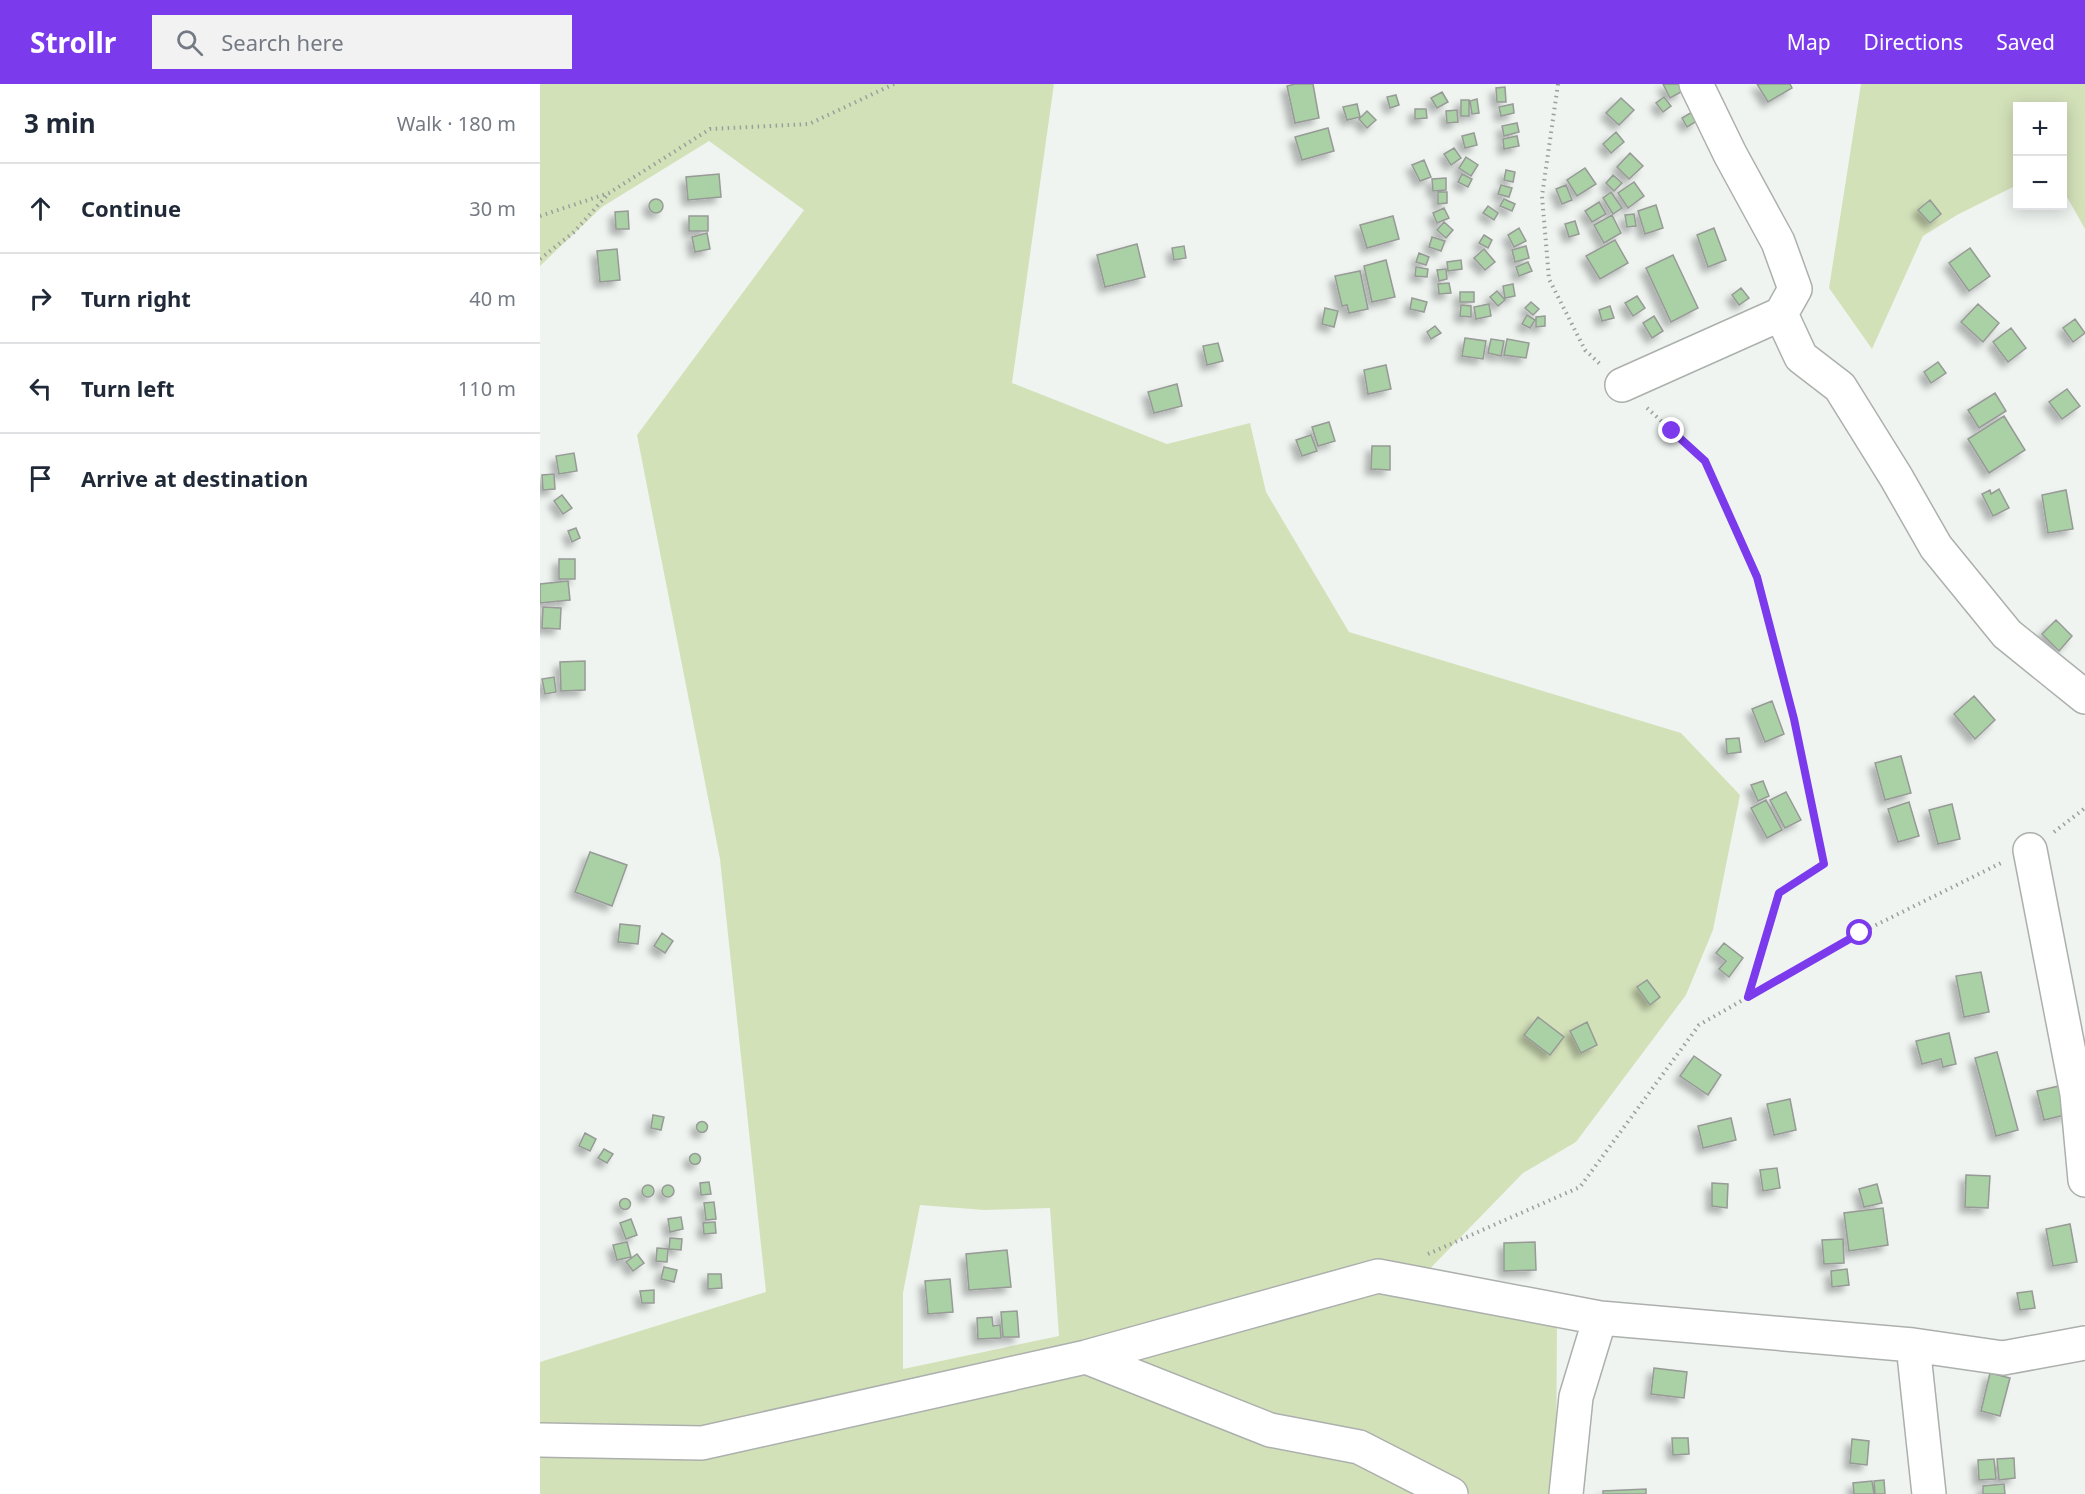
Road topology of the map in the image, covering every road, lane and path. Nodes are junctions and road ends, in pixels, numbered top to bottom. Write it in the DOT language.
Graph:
graph roads {
  1 [pos="894,84"];
  2 [pos="1558,84"];
  3 [pos="1696,84"];
  4 [pos="609,193"];
  5 [pos="540,216"];
  6 [pos="540,259"];
  7 [pos="1781,314"];
  8 [pos="1622,385"];
  9 [pos="2085,697"];
  10 [pos="2085,808"];
  11 [pos="2030,850"];
  12 [pos="1748,997"];
  13 [pos="2085,1180"];
  14 [pos="1421,1257"];
  15 [pos="1600,1318"];
  16 [pos="2085,1343"];
  17 [pos="1913,1345"];
  18 [pos="1086,1357"];
  19 [pos="540,1440"];
  20 [pos="1451,1494"];
  21 [pos="1566,1494"];
  22 [pos="1929,1494"];
  1 -- 4 [label="path"];
  2 -- 8 [label="path"];
  3 -- 7 [label="street"];
  4 -- 5 [label="path"];
  4 -- 6 [label="path"];
  7 -- 8 [label="street"];
  7 -- 9 [label="street"];
  8 -- 12 [label="path"];
  10 -- 11 [label="path"];
  11 -- 12 [label="path"];
  11 -- 13 [label="street"];
  12 -- 14 [label="path"];
  15 -- 17 [label="street"];
  15 -- 18 [label="street"];
  15 -- 21 [label="street"];
  16 -- 17 [label="street"];
  17 -- 22 [label="street"];
  18 -- 19 [label="street"];
  18 -- 20 [label="street"];
}
